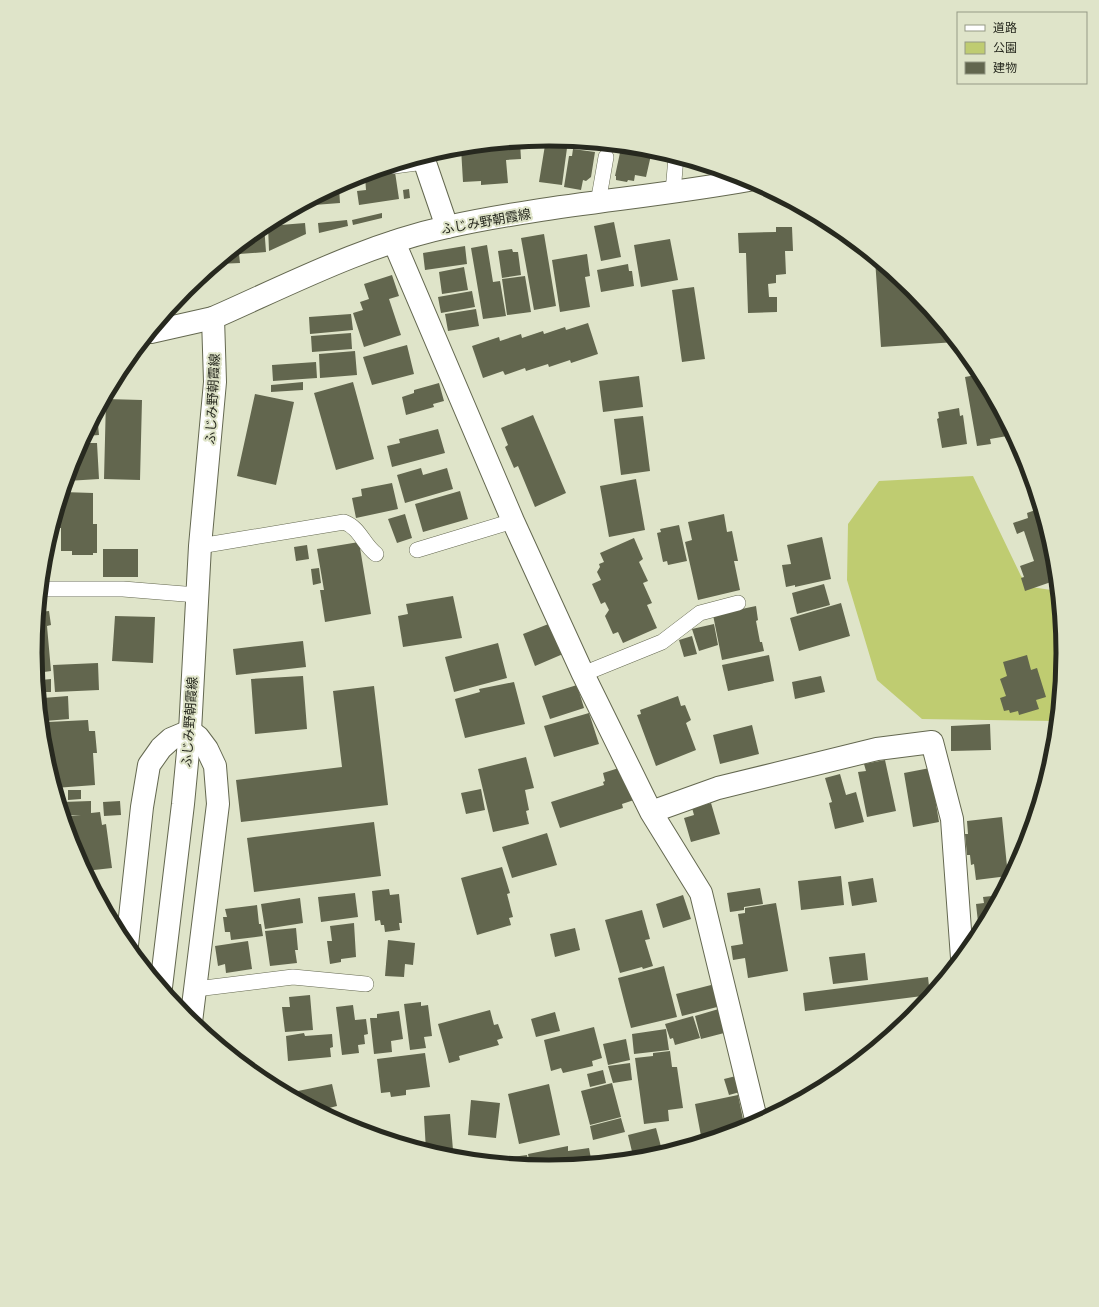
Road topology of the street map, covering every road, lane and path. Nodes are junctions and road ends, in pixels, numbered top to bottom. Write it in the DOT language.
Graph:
graph roads {
  1 [pos="606,157"];
  2 [pos="425,162"];
  3 [pos="675,162"];
  4 [pos="736,182"];
  5 [pos="672,192"];
  6 [pos="598,203"];
  7 [pos="447,227"];
  8 [pos="394,242"];
  9 [pos="213,318"];
  10 [pos="159,330"];
  11 [pos="513,521"];
  12 [pos="200,546"];
  13 [pos="418,550"];
  14 [pos="376,554"];
  15 [pos="46,589"];
  16 [pos="197,595"];
  17 [pos="738,603"];
  18 [pos="583,674"];
  19 [pos="190,731"];
  20 [pos="651,812"];
  21 [pos="127,934"];
  22 [pos="961,949"];
  23 [pos="162,980"];
  24 [pos="366,984"];
  25 [pos="196,989"];
  26 [pos="193,1014"];
  27 [pos="756,1117"];
  1 -- 6 [label="lane"];
  2 -- 7 [label="street"];
  3 -- 5 [label="lane"];
  4 -- 5 [label="street, ふじみ野朝霞線"];
  5 -- 6 [label="street, ふじみ野朝霞線"];
  6 -- 7 [label="street, ふじみ野朝霞線"];
  7 -- 8 [label="street, ふじみ野朝霞線"];
  8 -- 9 [label="street, ふじみ野朝霞線"];
  8 -- 11 [label="street"];
  9 -- 10 [label="street"];
  9 -- 12 [label="street, ふじみ野朝霞線"];
  11 -- 13 [label="lane"];
  11 -- 18 [label="street"];
  12 -- 14 [label="lane"];
  12 -- 16 [label="street, ふじみ野朝霞線"];
  15 -- 16 [label="lane"];
  16 -- 19 [label="street, ふじみ野朝霞線"];
  17 -- 18 [label="lane"];
  18 -- 20 [label="street"];
  19 -- 21 [label="street"];
  19 -- 23 [label="street, ふじみ野朝霞線"];
  19 -- 25 [label="street"];
  20 -- 22 [label="street"];
  20 -- 27 [label="street"];
  24 -- 25 [label="lane"];
  25 -- 26 [label="street"];
}
